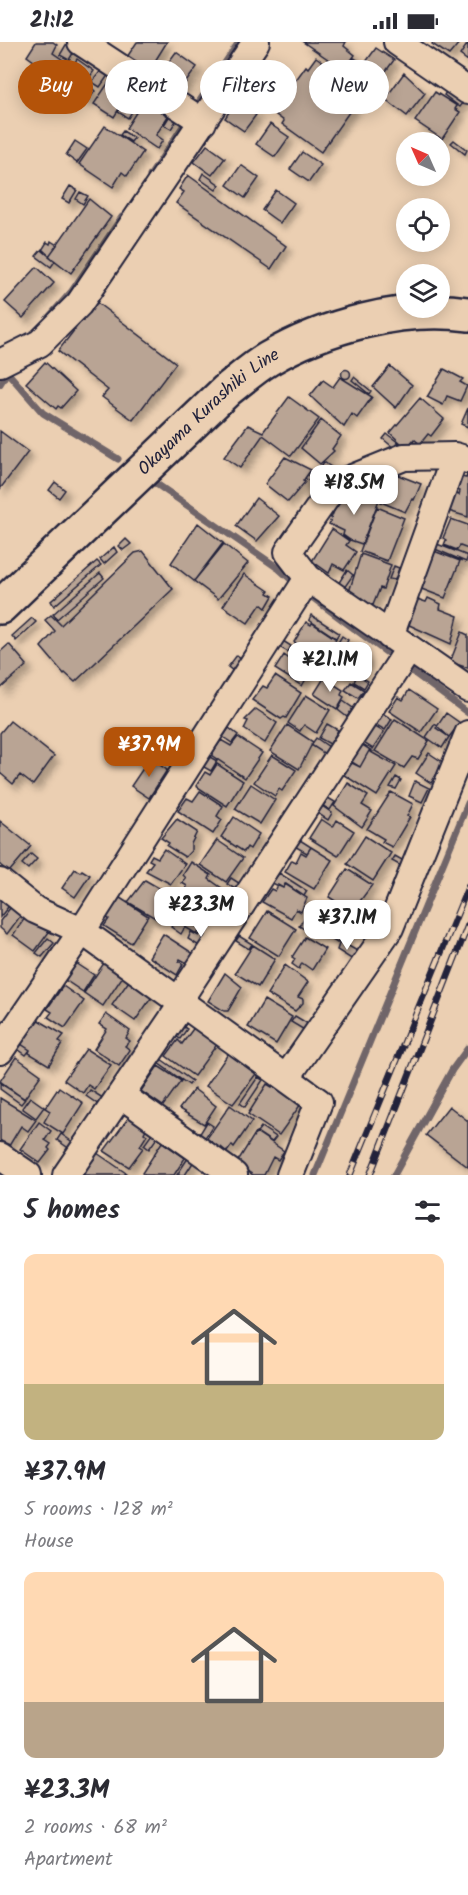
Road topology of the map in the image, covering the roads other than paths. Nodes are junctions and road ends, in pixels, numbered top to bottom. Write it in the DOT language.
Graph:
graph roads {
  1 [pos="81,42"];
  2 [pos="256,42"];
  3 [pos="397,42"];
  4 [pos="468,91"];
  5 [pos="195,117"];
  6 [pos="468,314"];
  7 [pos="12,356"];
  8 [pos="462,458"];
  9 [pos="303,586"];
  10 [pos="0,607"];
  11 [pos="399,653"];
  12 [pos="468,689"];
  13 [pos="468,734"];
  14 [pos="0,882"];
  15 [pos="82,931"];
  16 [pos="181,1002"];
  17 [pos="0,1051"];
  18 [pos="287,1077"];
  19 [pos="121,1095"];
  20 [pos="0,1156"];
  21 [pos="28,1175"];
  22 [pos="66,1175"];
  23 [pos="234,1175"];
  24 [pos="290,1175"];
  1 -- 5 [label="street"];
  2 -- 5 [label="street"];
  3 -- 4 [label="street"];
  5 -- 7 [label="street"];
  6 -- 10 [label="main road, Okayama Kurashiki Line"];
  8 -- 9 [label="street"];
  8 -- 11 [label="street"];
  9 -- 11 [label="street"];
  9 -- 15 [label="street"];
  11 -- 12 [label="street"];
  11 -- 16 [label="street"];
  13 -- 18 [label="street"];
  14 -- 15 [label="street"];
  15 -- 16 [label="street"];
  15 -- 17 [label="street"];
  16 -- 18 [label="street"];
  16 -- 19 [label="street"];
  18 -- 24 [label="street"];
  19 -- 22 [label="street"];
  19 -- 23 [label="street"];
  20 -- 21 [label="street"];
}
